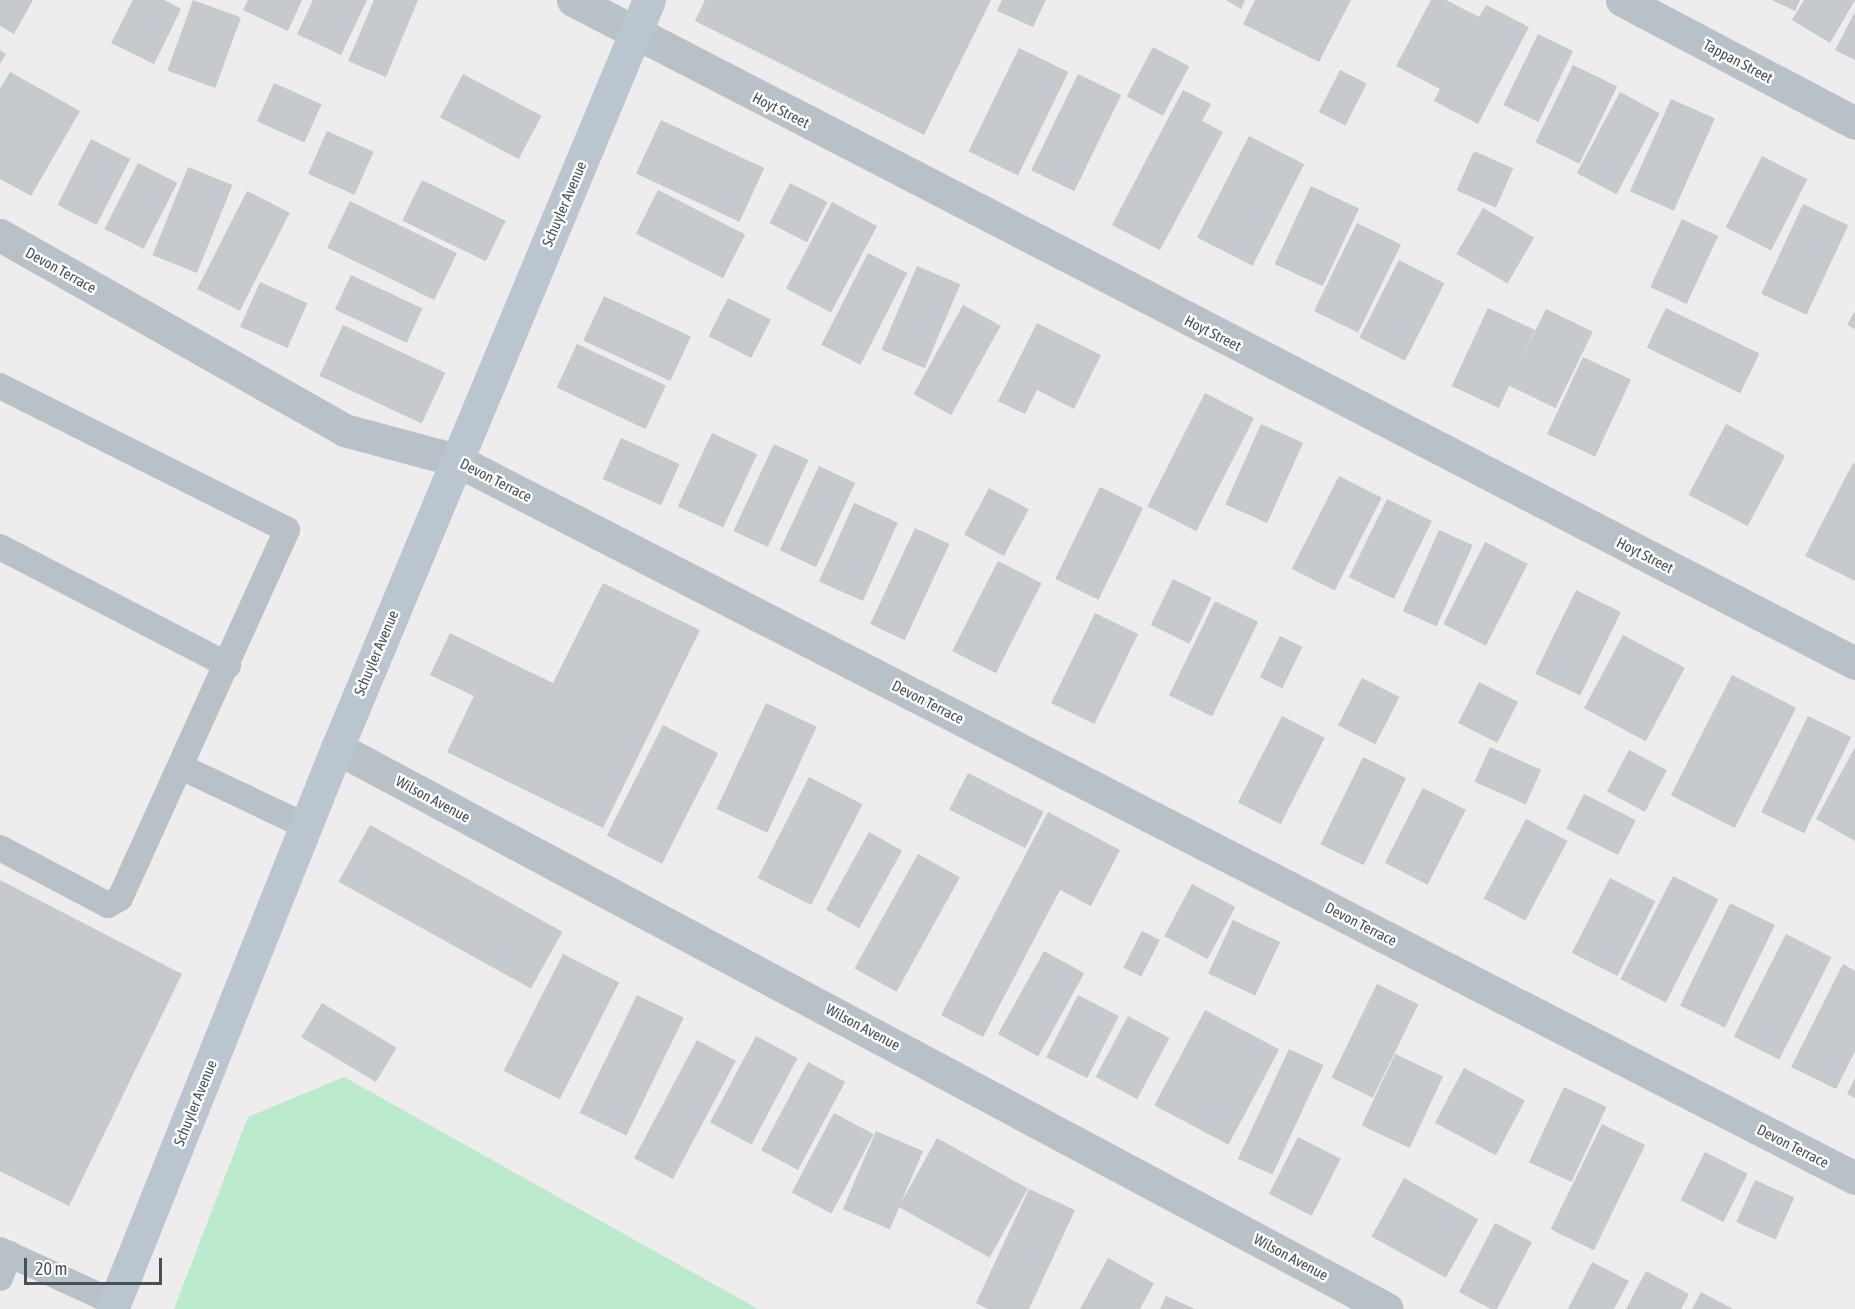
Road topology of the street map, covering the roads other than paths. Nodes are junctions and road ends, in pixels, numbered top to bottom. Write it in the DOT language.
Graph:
graph roads {
  1 [pos="573,0"];
  2 [pos="649,0"];
  3 [pos="1622,0"];
  4 [pos="636,35"];
  5 [pos="1855,123"];
  6 [pos="1,238"];
  7 [pos="0,386"];
  8 [pos="456,460"];
  9 [pos="0,547"];
  10 [pos="1855,663"];
  11 [pos="228,665"];
  12 [pos="337,748"];
  13 [pos="181,767"];
  14 [pos="306,826"];
  15 [pos="0,848"];
  16 [pos="1855,1178"];
  17 [pos="4,1252"];
  18 [pos="0,1278"];
  19 [pos="113,1306"];
  20 [pos="1374,1306"];
  1 -- 4 [label="street, Hoyt Street"];
  2 -- 4 [label="main road, Schuyler Avenue"];
  3 -- 5 [label="street, Tappan Street"];
  4 -- 8 [label="main road, Schuyler Avenue"];
  4 -- 10 [label="street, Hoyt Street"];
  6 -- 8 [label="street, Devon Terrace"];
  7 -- 11 [label="lane"];
  8 -- 12 [label="main road, Schuyler Avenue"];
  8 -- 16 [label="street, Devon Terrace"];
  9 -- 11 [label="lane"];
  11 -- 13 [label="lane"];
  12 -- 14 [label="main road, Schuyler Avenue"];
  12 -- 20 [label="street, Wilson Avenue"];
  13 -- 14 [label="lane"];
  13 -- 15 [label="lane"];
  14 -- 19 [label="main road, Schuyler Avenue"];
  17 -- 18 [label="lane"];
  17 -- 19 [label="lane"];
}
